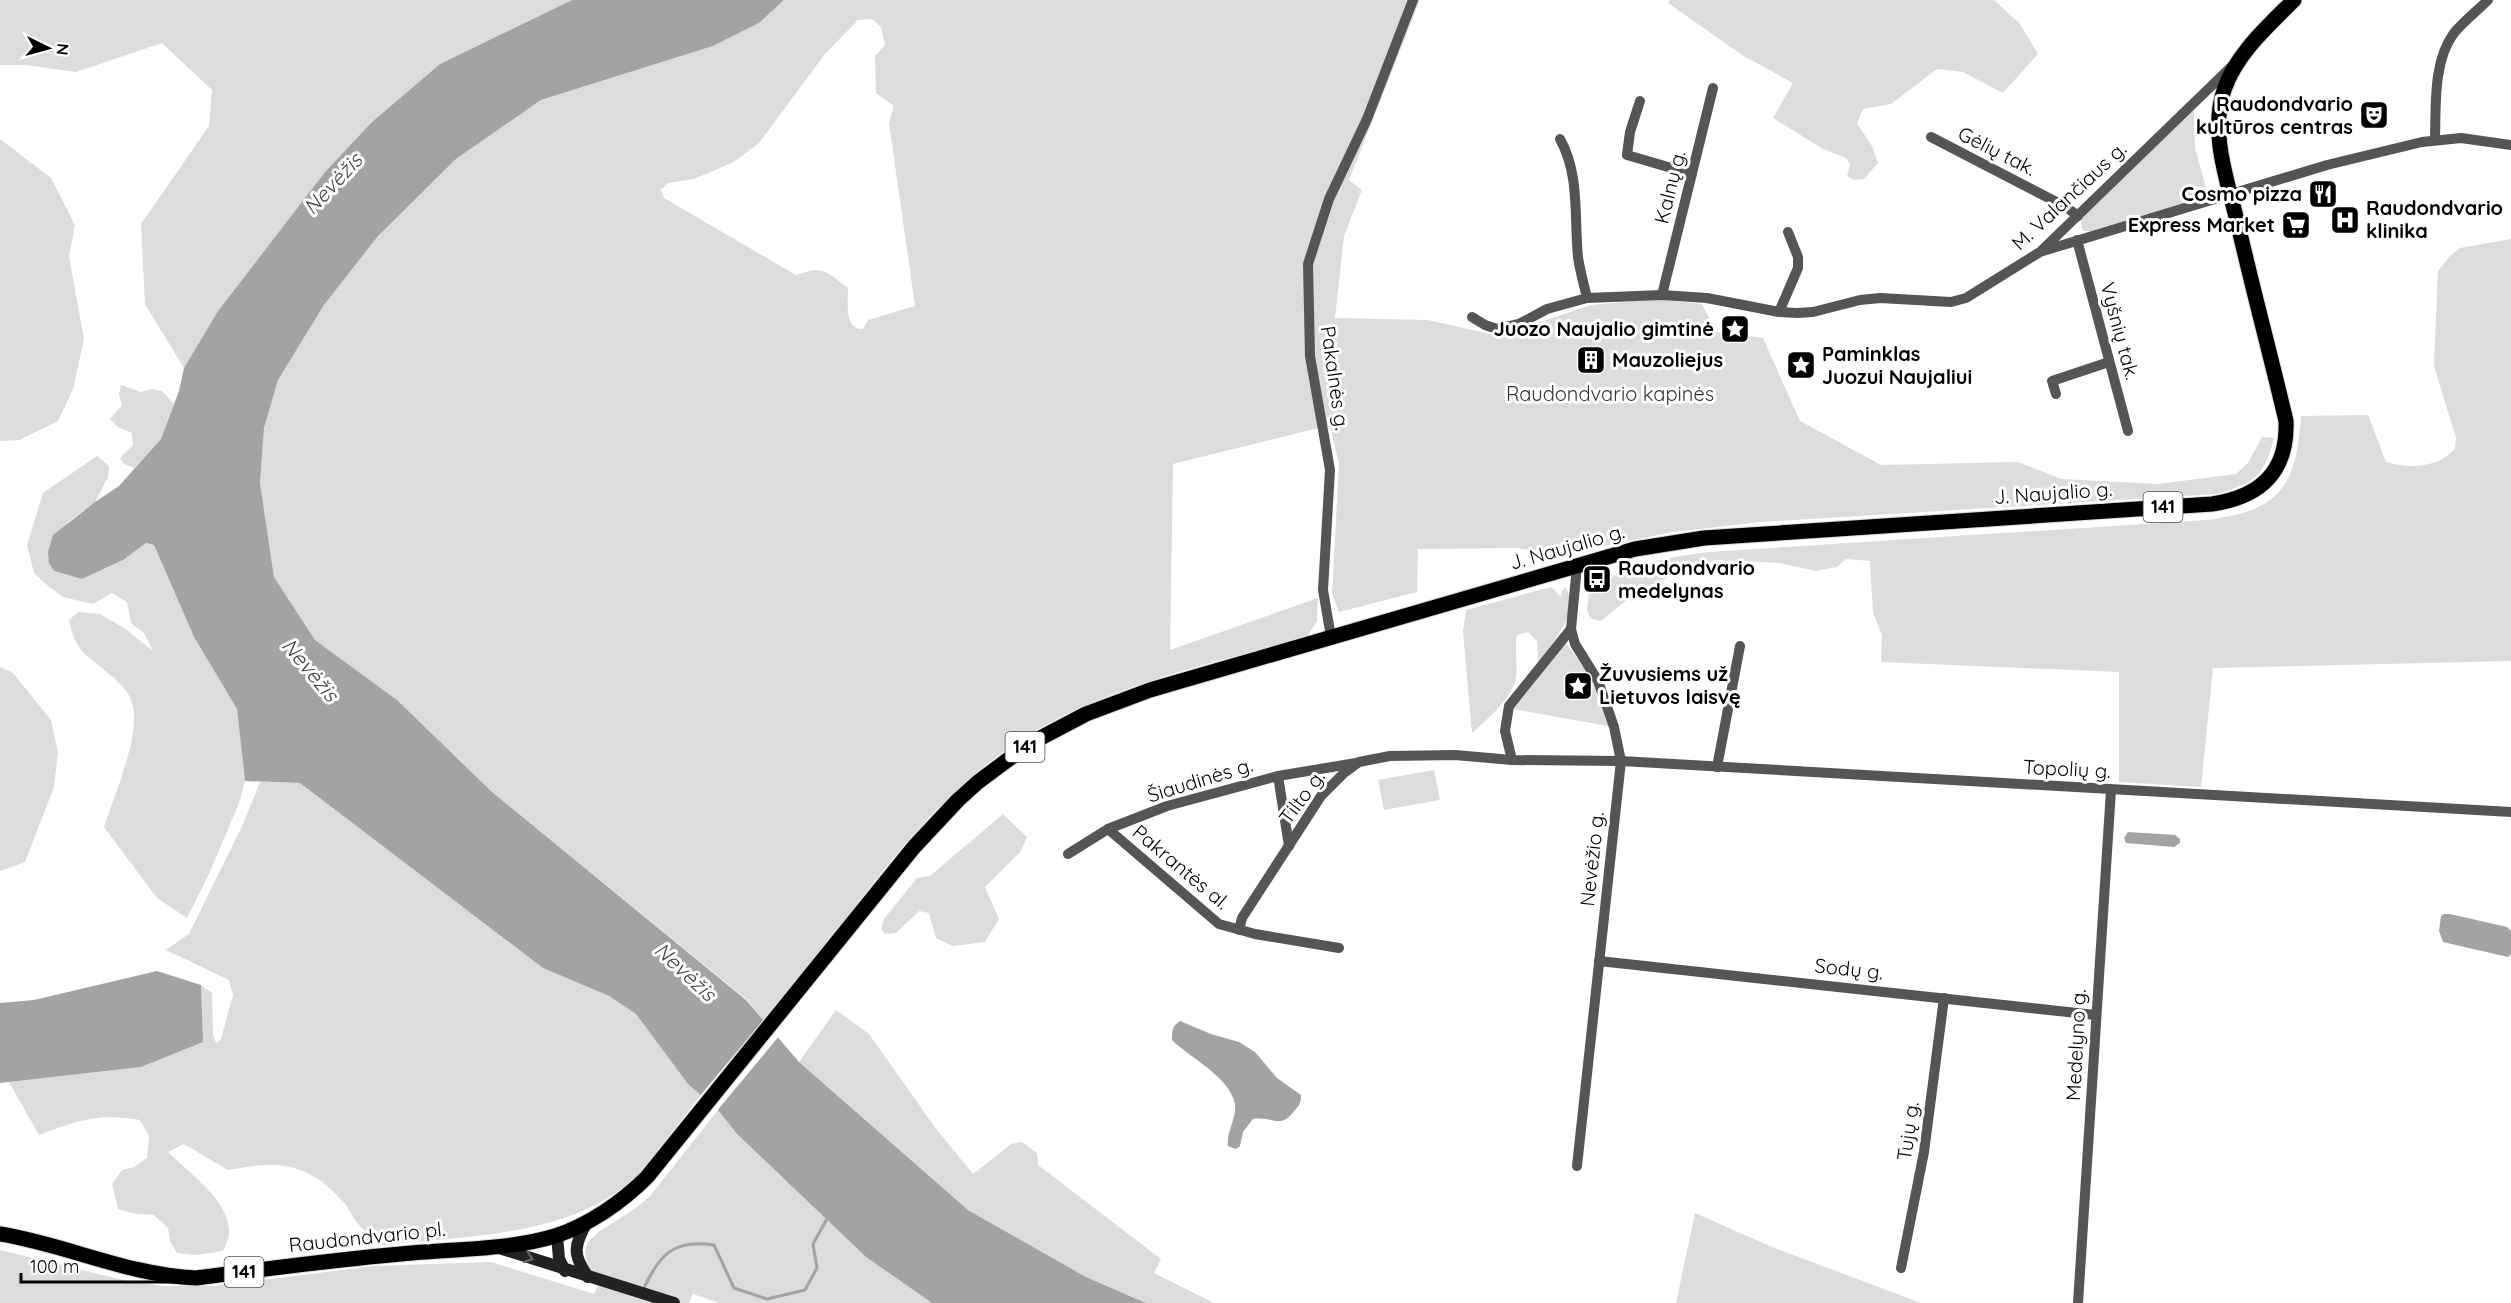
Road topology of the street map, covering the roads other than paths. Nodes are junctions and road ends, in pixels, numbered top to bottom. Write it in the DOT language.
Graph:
graph roads {
  1 [pos="1413,0"];
  2 [pos="2294,0"];
  3 [pos="2488,0"];
  4 [pos="2241,57"];
  5 [pos="1713,88"];
  6 [pos="1640,101"];
  7 [pos="1931,136"];
  8 [pos="1560,139"];
  9 [pos="2435,140"];
  10 [pos="2511,146"];
  11 [pos="1692,174"];
  12 [pos="2231,194"];
  13 [pos="2078,216"];
  14 [pos="1788,232"];
  15 [pos="2076,240"];
  16 [pos="2040,252"];
  17 [pos="1662,295"];
  18 [pos="1587,298"];
  19 [pos="1779,312"];
  20 [pos="1473,317"];
  21 [pos="2109,362"];
  22 [pos="2056,394"];
  23 [pos="2128,431"];
  24 [pos="1576,566"];
  25 [pos="1571,629"];
  26 [pos="1331,637"];
  27 [pos="1740,646"];
  28 [pos="1512,760"];
  29 [pos="1621,761"];
  30 [pos="1359,762"];
  31 [pos="1717,767"];
  32 [pos="1278,776"];
  33 [pos="2111,790"];
  34 [pos="2511,812"];
  35 [pos="1108,829"];
  36 [pos="1288,846"];
  37 [pos="1068,854"];
  38 [pos="1239,930"];
  39 [pos="1339,948"];
  40 [pos="1599,961"];
  41 [pos="1944,998"];
  42 [pos="2095,1015"];
  43 [pos="1577,1166"];
  44 [pos="587,1222"];
  45 [pos="0,1234"];
  46 [pos="557,1235"];
  47 [pos="492,1246"];
  48 [pos="575,1249"];
  49 [pos="1901,1268"];
  50 [pos="566,1271"];
  51 [pos="588,1277"];
  52 [pos="674,1303"];
  53 [pos="2078,1303"];
  1 -- 26 [label="street, Pakalnės g."];
  2 -- 4 [label="main road, J. Naujalio g. / 141"];
  3 -- 9 [label="street"];
  4 -- 12 [label="main road, J. Naujalio g. / 141"];
  4 -- 13 [label="street, M. Valančiaus g."];
  5 -- 11 [label="street, Kalnų g."];
  6 -- 11 [label="street"];
  7 -- 13 [label="street, Gėlių tak."];
  8 -- 18 [label="street"];
  9 -- 10 [label="street"];
  9 -- 12 [label="street"];
  11 -- 17 [label="street, Kalnų g."];
  12 -- 15 [label="street"];
  12 -- 24 [label="main road, J. Naujalio g. / 141"];
  13 -- 16 [label="street, M. Valančiaus g."];
  14 -- 19 [label="street"];
  15 -- 16 [label="street"];
  15 -- 21 [label="street, Vyšnių tak."];
  16 -- 19 [label="street, M. Valančiaus g."];
  17 -- 18 [label="street, M. Valančiaus g."];
  17 -- 19 [label="street, M. Valančiaus g."];
  18 -- 20 [label="street, M. Valančiaus g."];
  21 -- 22 [label="street"];
  21 -- 23 [label="street, Vyšnių tak."];
  24 -- 25 [label="street, Nevėžio g."];
  24 -- 26 [label="main road, J. Naujalio g. / 141"];
  25 -- 28 [label="street"];
  25 -- 29 [label="street, Nevėžio g."];
  26 -- 44 [label="main road, 141"];
  27 -- 31 [label="street"];
  28 -- 29 [label="street, Tilto g."];
  28 -- 30 [label="street, Tilto g."];
  29 -- 31 [label="street, Topolių g."];
  29 -- 40 [label="street, Nevėžio g."];
  30 -- 32 [label="street, Šiaudinės g."];
  30 -- 36 [label="street, Tilto g."];
  31 -- 33 [label="street, Topolių g."];
  32 -- 35 [label="street, Šiaudinės g."];
  32 -- 36 [label="street, Šiaudinės g."];
  33 -- 34 [label="street, Topolių g."];
  33 -- 42 [label="street, Medelyno g."];
  35 -- 37 [label="street, Šiaudinės g."];
  35 -- 38 [label="street, Pakrantės al."];
  36 -- 38 [label="street, Tilto g."];
  38 -- 39 [label="street, Pakrantės al."];
  40 -- 41 [label="street, Sodų g."];
  40 -- 43 [label="street, Nevėžio g."];
  41 -- 42 [label="street, Sodų g."];
  41 -- 49 [label="street, Tujų g."];
  42 -- 53 [label="street, Medelyno g."];
  44 -- 46 [label="main road, 141"];
  44 -- 48 [label="main road"];
  45 -- 47 [label="main road, Raudondvario pl. / 141"];
  46 -- 47 [label="main road, Raudondvario pl. / 141"];
  46 -- 48 [label="main road"];
  46 -- 50 [label="main road"];
  47 -- 50 [label="main road, Raudondvario pl., one-way"];
  48 -- 51 [label="main road"];
  50 -- 51 [label="main road, Raudondvario pl."];
  51 -- 52 [label="main road, Raudondvario pl."];
}
